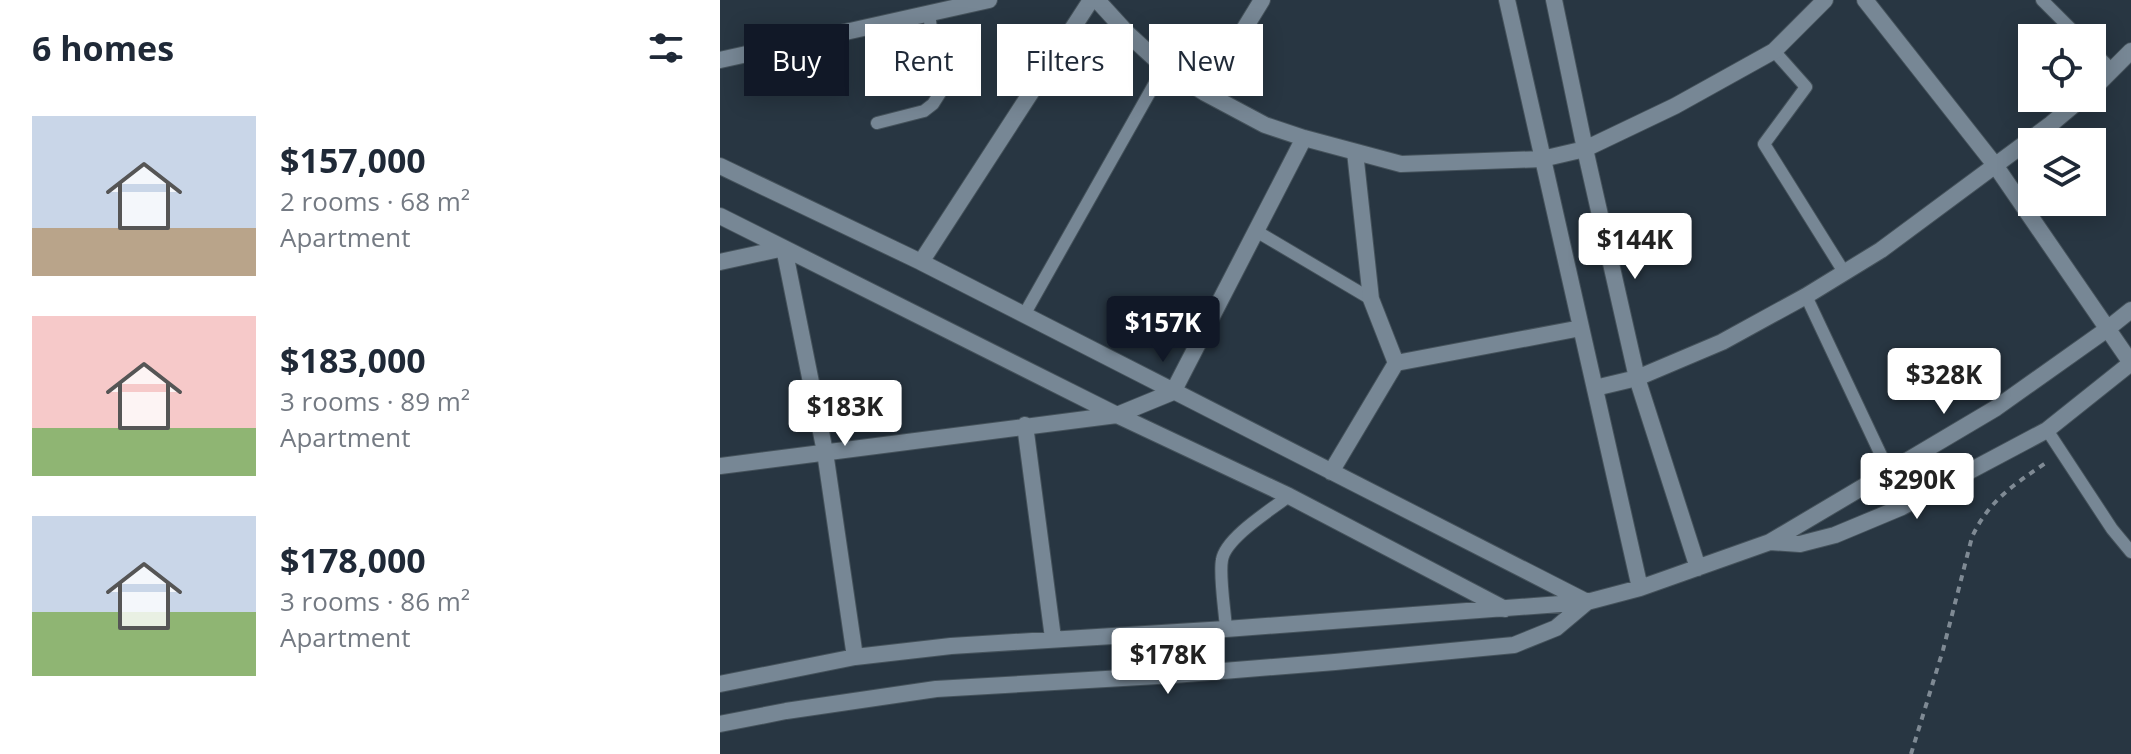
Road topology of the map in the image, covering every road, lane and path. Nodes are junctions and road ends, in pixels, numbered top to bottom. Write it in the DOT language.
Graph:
graph roads {
  1 [pos="989,0"];
  2 [pos="1094,0"];
  3 [pos="1262,0"];
  4 [pos="1507,0"];
  5 [pos="1554,0"];
  6 [pos="1825,0"];
  7 [pos="1865,0"];
  8 [pos="2042,0"];
  9 [pos="929,14"];
  10 [pos="1247,24"];
  11 [pos="2066,24"];
  12 [pos="1774,51"];
  13 [pos="2131,51"];
  14 [pos="1149,53"];
  15 [pos="720,60"];
  16 [pos="2106,64"];
  17 [pos="2112,70"];
  18 [pos="2106,76"];
  19 [pos="1149,94"];
  20 [pos="1211,96"];
  21 [pos="2065,112"];
  22 [pos="877,123"];
  23 [pos="1304,138"];
  24 [pos="1585,149"];
  25 [pos="1355,152"];
  26 [pos="1542,159"];
  27 [pos="1995,165"];
  28 [pos="720,166"];
  29 [pos="720,216"];
  30 [pos="1256,231"];
  31 [pos="784,248"];
  32 [pos="720,262"];
  33 [pos="921,262"];
  34 [pos="1844,272"];
  35 [pos="1806,296"];
  36 [pos="1371,299"];
  37 [pos="2131,310"];
  38 [pos="1024,315"];
  39 [pos="1581,328"];
  40 [pos="2106,330"];
  41 [pos="1396,363"];
  42 [pos="2131,363"];
  43 [pos="1637,378"];
  44 [pos="1595,388"];
  45 [pos="1173,392"];
  46 [pos="1117,415"];
  47 [pos="1025,425"];
  48 [pos="2047,430"];
  49 [pos="825,452"];
  50 [pos="2063,452"];
  51 [pos="720,466"];
  52 [pos="1331,472"];
  53 [pos="1889,472"];
  54 [pos="1289,496"];
  55 [pos="1770,542"];
  56 [pos="2131,552"];
  57 [pos="1698,568"];
  58 [pos="1640,588"];
  59 [pos="1587,602"];
  60 [pos="1505,609"];
  61 [pos="1226,629"];
  62 [pos="1053,638"];
  63 [pos="855,657"];
  64 [pos="720,684"];
  65 [pos="720,724"];
  66 [pos="1911,754"];
  1 -- 9 [label="street"];
  2 -- 14 [label="street"];
  2 -- 33 [label="street"];
  3 -- 10 [label="street"];
  4 -- 26 [label="street"];
  5 -- 24 [label="street"];
  6 -- 12 [label="street"];
  7 -- 27 [label="street"];
  8 -- 11 [label="lane"];
  9 -- 15 [label="street"];
  9 -- 22 [label="lane"];
  12 -- 24 [label="street"];
  12 -- 34 [label="lane"];
  13 -- 17 [label="street"];
  16 -- 17 [label="lane"];
  17 -- 18 [label="street"];
  19 -- 38 [label="lane"];
  20 -- 23 [label="street"];
  21 -- 27 [label="street"];
  23 -- 25 [label="street"];
  23 -- 30 [label="street"];
  24 -- 26 [label="street"];
  24 -- 43 [label="street"];
  25 -- 26 [label="street"];
  25 -- 36 [label="street"];
  26 -- 39 [label="street"];
  27 -- 34 [label="street"];
  27 -- 40 [label="street"];
  28 -- 33 [label="street"];
  29 -- 31 [label="street"];
  30 -- 36 [label="lane"];
  30 -- 45 [label="street"];
  31 -- 32 [label="street"];
  31 -- 46 [label="street"];
  31 -- 49 [label="street"];
  33 -- 38 [label="street"];
  34 -- 35 [label="street"];
  35 -- 43 [label="street"];
  35 -- 53 [label="lane"];
  36 -- 41 [label="street"];
  37 -- 40 [label="street"];
  38 -- 45 [label="street"];
  39 -- 41 [label="street"];
  39 -- 44 [label="street"];
  40 -- 42 [label="street"];
  40 -- 53 [label="street"];
  41 -- 52 [label="street"];
  42 -- 48 [label="street"];
  43 -- 44 [label="street"];
  43 -- 57 [label="street"];
  44 -- 58 [label="street"];
  45 -- 46 [label="street"];
  45 -- 52 [label="street"];
  46 -- 47 [label="street"];
  46 -- 54 [label="street"];
  47 -- 49 [label="street"];
  47 -- 62 [label="street"];
  48 -- 50 [label="lane"];
  48 -- 55 [label="street"];
  49 -- 51 [label="street"];
  49 -- 63 [label="street"];
  50 -- 56 [label="lane"];
  50 -- 66 [label="path"];
  52 -- 59 [label="street"];
  53 -- 55 [label="street"];
  54 -- 60 [label="street"];
  54 -- 61 [label="lane"];
  55 -- 57 [label="street"];
  57 -- 58 [label="street"];
  58 -- 59 [label="street"];
  59 -- 60 [label="street"];
  59 -- 65 [label="street"];
  60 -- 61 [label="street"];
  61 -- 62 [label="street"];
  62 -- 63 [label="street"];
  63 -- 64 [label="street"];
}
